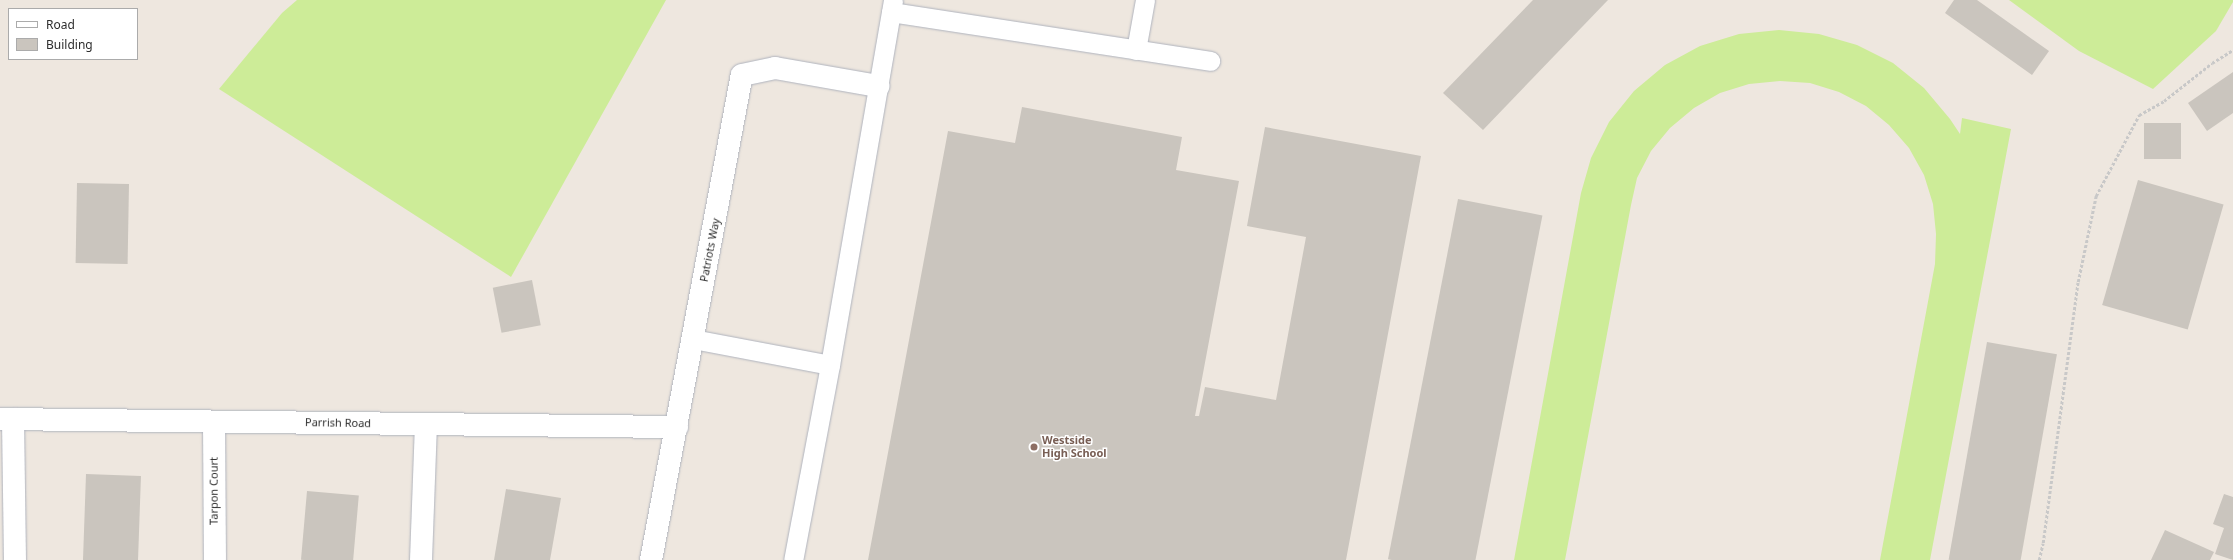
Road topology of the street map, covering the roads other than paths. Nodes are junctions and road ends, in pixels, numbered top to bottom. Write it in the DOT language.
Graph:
graph roads {
  1 [pos="1145,0"];
  2 [pos="892,6"];
  3 [pos="1136,50"];
  4 [pos="1210,61"];
  5 [pos="878,86"];
  6 [pos="693,339"];
  7 [pos="830,365"];
  8 [pos="6,419"];
  9 [pos="214,422"];
  10 [pos="426,424"];
  11 [pos="677,427"];
  12 [pos="15,560"];
  13 [pos="215,560"];
  14 [pos="421,560"];
  15 [pos="651,560"];
  16 [pos="792,560"];
  1 -- 3 [label="lane"];
  2 -- 3 [label="lane"];
  2 -- 5 [label="lane"];
  3 -- 4 [label="lane"];
  5 -- 6 [label="street, Patriots Way"];
  5 -- 7 [label="lane"];
  6 -- 7 [label="lane"];
  6 -- 11 [label="street, Patriots Way"];
  7 -- 16 [label="lane"];
  8 -- 9 [label="street, Parrish Road"];
  8 -- 12 [label="street"];
  9 -- 10 [label="street, Parrish Road"];
  9 -- 13 [label="street, Tarpon Court"];
  10 -- 11 [label="street, Parrish Road"];
  10 -- 14 [label="street"];
  11 -- 15 [label="street, Patriots Way"];
}
